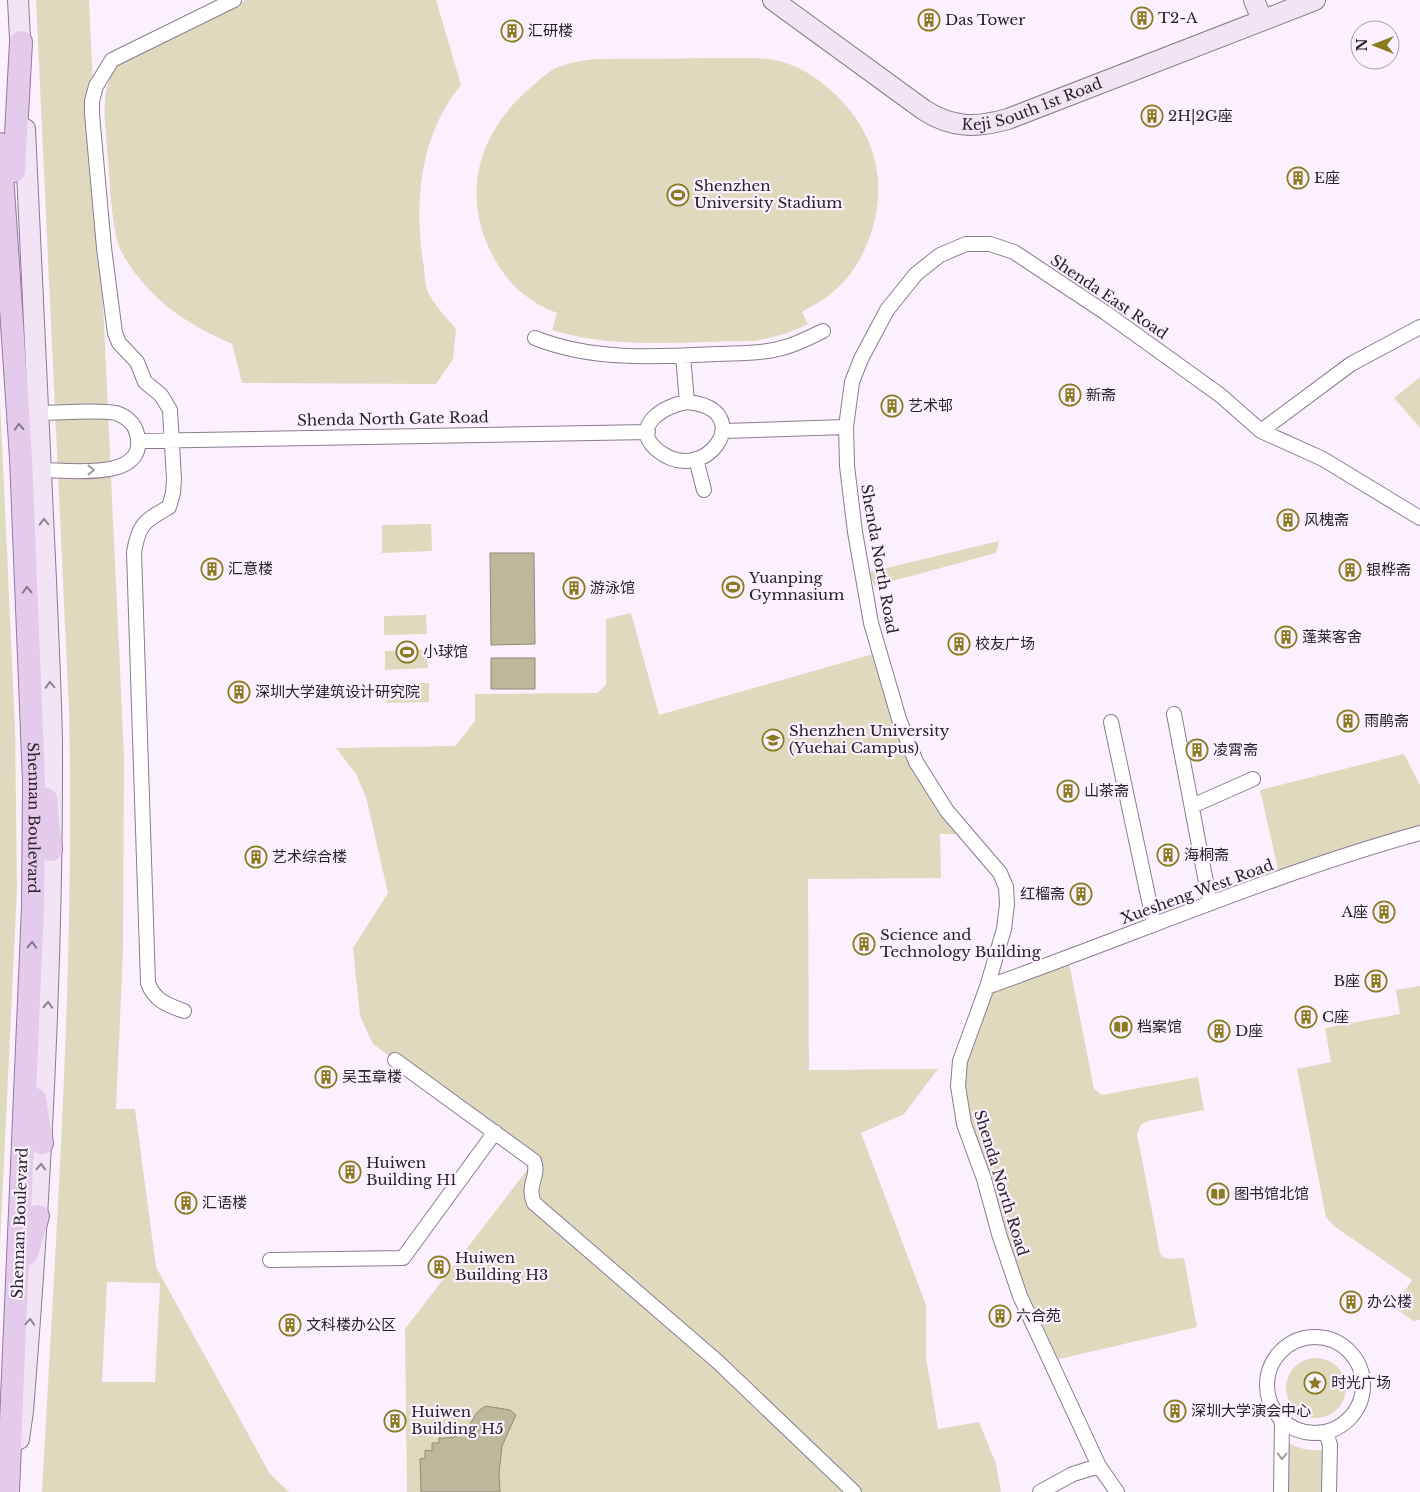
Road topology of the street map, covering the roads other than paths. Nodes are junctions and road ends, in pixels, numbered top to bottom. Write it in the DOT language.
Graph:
graph roads {
  1 [pos="18,0"];
  2 [pos="234,0"];
  3 [pos="773,0"];
  4 [pos="1254,0"];
  5 [pos="1315,0"];
  6 [pos="1262,20"];
  7 [pos="20,42"];
  8 [pos="0,144"];
  9 [pos="9,264"];
  10 [pos="1420,328"];
  11 [pos="823,331"];
  12 [pos="535,338"];
  13 [pos="683,356"];
  14 [pos="687,402"];
  15 [pos="39,413"];
  16 [pos="846,427"];
  17 [pos="724,431"];
  18 [pos="1261,431"];
  19 [pos="648,432"];
  20 [pos="173,440"];
  21 [pos="138,441"];
  22 [pos="696,459"];
  23 [pos="42,470"];
  24 [pos="704,490"];
  25 [pos="1420,518"];
  26 [pos="28,614"];
  27 [pos="1174,714"];
  28 [pos="1111,722"];
  29 [pos="1253,779"];
  30 [pos="1192,806"];
  31 [pos="1420,833"];
  32 [pos="51,850"];
  33 [pos="1210,903"];
  34 [pos="1154,924"];
  35 [pos="987,987"];
  36 [pos="184,1011"];
  37 [pos="27,1049"];
  38 [pos="395,1060"];
  39 [pos="495,1132"];
  40 [pos="42,1143"];
  41 [pos="38,1216"];
  42 [pos="270,1260"];
  43 [pos="17,1290"];
  44 [pos="1282,1420"];
  45 [pos="1326,1432"];
  46 [pos="1099,1466"];
  47 [pos="9,1492"];
  48 [pos="854,1492"];
  49 [pos="1040,1492"];
  50 [pos="1117,1492"];
  51 [pos="1281,1492"];
  52 [pos="1329,1492"];
  1 -- 7 [label="main road"];
  2 -- 20 [label="street"];
  3 -- 6 [label="main road, Keji South 1st Road"];
  4 -- 6 [label="main road"];
  5 -- 6 [label="main road, Keji South 1st Road"];
  7 -- 9 [label="main road"];
  7 -- 15 [label="main road"];
  8 -- 9 [label="main road, Shennan Boulevard"];
  26 -- 9 [label="main road, Shennan Boulevard, one-way"];
  10 -- 18 [label="street"];
  11 -- 13 [label="street"];
  12 -- 13 [label="street"];
  13 -- 14 [label="street"];
  14 -- 17 [label="street"];
  14 -- 19 [label="street"];
  15 -- 21 [label="street"];
  15 -- 23 [label="main road"];
  16 -- 17 [label="street"];
  16 -- 18 [label="street, Shenda East Road"];
  16 -- 35 [label="street, Shenda North Road"];
  17 -- 22 [label="street"];
  18 -- 25 [label="street, Shenda East Road"];
  19 -- 20 [label="street, Shenda North Gate Road"];
  19 -- 22 [label="street"];
  20 -- 21 [label="street, Shenda North Gate Road"];
  20 -- 36 [label="street"];
  23 -- 21 [label="street, one-way"];
  22 -- 24 [label="street"];
  32 -- 23 [label="main road, one-way"];
  26 -- 32 [label="main road"];
  37 -- 26 [label="main road, Shennan Boulevard, one-way"];
  27 -- 30 [label="street"];
  28 -- 34 [label="street"];
  29 -- 30 [label="street"];
  30 -- 33 [label="street"];
  31 -- 33 [label="street, Xuesheng West Road"];
  40 -- 32 [label="main road, one-way"];
  33 -- 34 [label="street, Xuesheng West Road"];
  34 -- 35 [label="street, Xuesheng West Road"];
  35 -- 46 [label="street, Shenda North Road"];
  37 -- 40 [label="main road"];
  37 -- 43 [label="main road, Shennan Boulevard"];
  38 -- 39 [label="street"];
  39 -- 42 [label="street"];
  39 -- 48 [label="street"];
  41 -- 40 [label="main road, one-way"];
  41 -- 43 [label="main road"];
  47 -- 41 [label="main road, one-way"];
  43 -- 47 [label="main road, Shennan Boulevard"];
  44 -- 45 [label="street"];
  44 -- 45 [label="street"];
  44 -- 51 [label="street, one-way"];
  45 -- 52 [label="street"];
  46 -- 49 [label="street"];
  46 -- 50 [label="street, Shenda North Road"];
}
